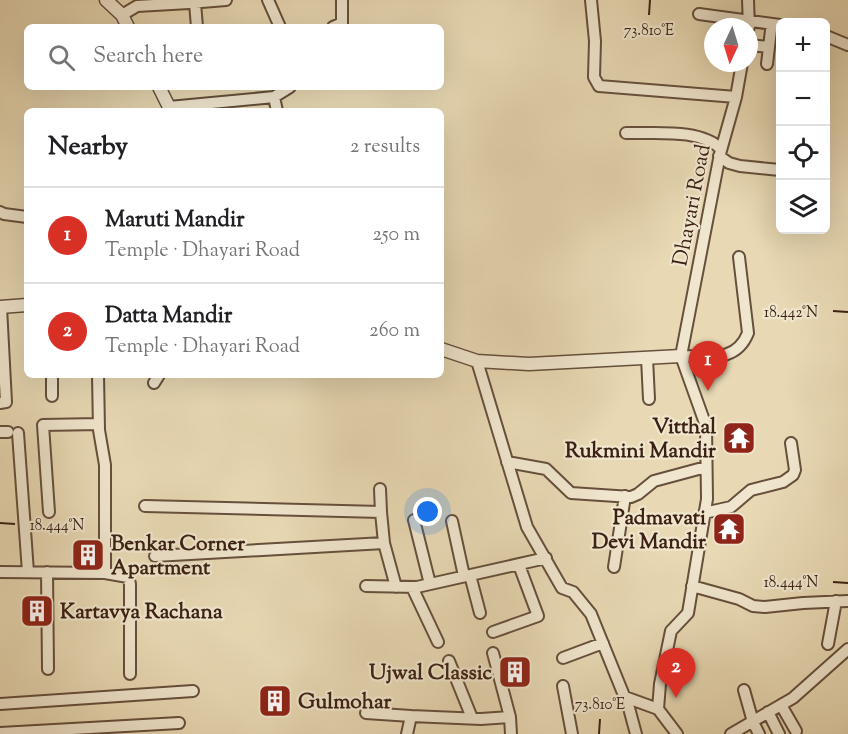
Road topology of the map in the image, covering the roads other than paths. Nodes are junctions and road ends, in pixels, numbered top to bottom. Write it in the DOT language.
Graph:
graph roads {
  1 [pos="106,0"];
  2 [pos="226,0"];
  3 [pos="268,0"];
  4 [pos="342,0"];
  5 [pos="591,0"];
  6 [pos="748,0"];
  7 [pos="190,2"];
  8 [pos="140,3"];
  9 [pos="699,14"];
  10 [pos="122,15"];
  11 [pos="719,18"];
  12 [pos="749,18"];
  13 [pos="126,24"];
  14 [pos="196,24"];
  15 [pos="279,24"];
  16 [pos="340,24"];
  17 [pos="758,25"];
  18 [pos="776,27"];
  19 [pos="830,38"];
  20 [pos="848,45"];
  21 [pos="758,46"];
  22 [pos="769,47"];
  23 [pos="767,64"];
  24 [pos="740,72"];
  25 [pos="160,90"];
  26 [pos="286,90"];
  27 [pos="736,97"];
  28 [pos="274,98"];
  29 [pos="170,108"];
  30 [pos="179,108"];
  31 [pos="276,108"];
  32 [pos="626,133"];
  33 [pos="720,153"];
  34 [pos="776,170"];
  35 [pos="0,212"];
  36 [pos="24,217"];
  37 [pos="739,257"];
  38 [pos="24,305"];
  39 [pos="1,307"];
  40 [pos="444,350"];
  41 [pos="681,356"];
  42 [pos="647,358"];
  43 [pos="477,361"];
  44 [pos="52,378"];
  45 [pos="98,378"];
  46 [pos="52,396"];
  47 [pos="649,399"];
  48 [pos="0,403"];
  49 [pos="99,424"];
  50 [pos="9,432"];
  51 [pos="791,443"];
  52 [pos="507,462"];
  53 [pos="706,467"];
  54 [pos="380,489"];
  55 [pos="625,496"];
  56 [pos="145,506"];
  57 [pos="49,512"];
  58 [pos="381,512"];
  59 [pos="704,513"];
  60 [pos="414,520"];
  61 [pos="452,521"];
  62 [pos="384,543"];
  63 [pos="155,556"];
  64 [pos="546,558"];
  65 [pos="519,565"];
  66 [pos="614,567"];
  67 [pos="0,572"];
  68 [pos="28,572"];
  69 [pos="47,572"];
  70 [pos="105,573"];
  71 [pos="467,576"];
  72 [pos="430,584"];
  73 [pos="366,586"];
  74 [pos="692,586"];
  75 [pos="396,587"];
  76 [pos="412,587"];
  77 [pos="836,601"];
  78 [pos="848,601"];
  79 [pos="480,613"];
  80 [pos="493,632"];
  81 [pos="438,642"];
  82 [pos="603,643"];
  83 [pos="828,644"];
  84 [pos="848,649"];
  85 [pos="493,653"];
  86 [pos="563,658"];
  87 [pos="449,661"];
  88 [pos="48,669"];
  89 [pos="130,674"];
  90 [pos="564,686"];
  91 [pos="744,690"];
  92 [pos="193,691"];
  93 [pos="625,697"];
  94 [pos="0,704"];
  95 [pos="781,705"];
  96 [pos="658,709"];
  97 [pos="768,712"];
  98 [pos="366,713"];
  99 [pos="411,716"];
  100 [pos="510,717"];
  101 [pos="471,718"];
  102 [pos="753,722"];
  103 [pos="179,723"];
  104 [pos="796,731"];
  105 [pos="0,733"];
  106 [pos="407,734"];
  107 [pos="511,734"];
  108 [pos="572,734"];
  109 [pos="636,734"];
  110 [pos="677,734"];
  111 [pos="732,734"];
  112 [pos="759,734"];
  113 [pos="779,734"];
  1 -- 10 [label="street"];
  2 -- 7 [label="street"];
  3 -- 15 [label="street"];
  4 -- 16 [label="street"];
  5 -- 27 [label="street"];
  6 -- 12 [label="street"];
  7 -- 8 [label="street"];
  7 -- 14 [label="street"];
  8 -- 10 [label="street"];
  9 -- 11 [label="street"];
  10 -- 13 [label="street"];
  17 -- 18 [label="street"];
  18 -- 22 [label="street"];
  19 -- 20 [label="street"];
  21 -- 22 [label="street"];
  22 -- 23 [label="street"];
  24 -- 27 [label="street, Dhayari Road"];
  25 -- 29 [label="street"];
  26 -- 28 [label="street"];
  27 -- 33 [label="street, Dhayari Road"];
  28 -- 30 [label="street"];
  28 -- 31 [label="street"];
  32 -- 33 [label="street"];
  33 -- 34 [label="street"];
  33 -- 41 [label="street, Dhayari Road"];
  35 -- 36 [label="street"];
  37 -- 41 [label="street"];
  38 -- 39 [label="street"];
  39 -- 48 [label="street"];
  40 -- 43 [label="street"];
  41 -- 42 [label="street"];
  41 -- 53 [label="street"];
  42 -- 43 [label="street"];
  42 -- 47 [label="street"];
  43 -- 52 [label="street"];
  44 -- 46 [label="street"];
  45 -- 49 [label="street"];
  49 -- 57 [label="street"];
  49 -- 70 [label="street"];
  50 -- 68 [label="street"];
  51 -- 59 [label="street"];
  52 -- 55 [label="street"];
  52 -- 64 [label="street"];
  53 -- 55 [label="street"];
  53 -- 59 [label="street"];
  54 -- 58 [label="street"];
  55 -- 66 [label="street"];
  56 -- 58 [label="street"];
  58 -- 62 [label="street"];
  59 -- 74 [label="street"];
  60 -- 72 [label="street"];
  61 -- 71 [label="street"];
  62 -- 63 [label="street"];
  62 -- 75 [label="street"];
  64 -- 65 [label="street"];
  64 -- 82 [label="street"];
  65 -- 71 [label="street"];
  65 -- 80 [label="street"];
  67 -- 68 [label="street"];
  68 -- 69 [label="street"];
  69 -- 70 [label="street"];
  69 -- 88 [label="street"];
  70 -- 89 [label="street"];
  71 -- 72 [label="street"];
  71 -- 79 [label="street"];
  72 -- 76 [label="street"];
  73 -- 75 [label="street"];
  74 -- 77 [label="street"];
  74 -- 96 [label="street"];
  75 -- 76 [label="street"];
  76 -- 81 [label="street"];
  77 -- 78 [label="street"];
  77 -- 83 [label="street"];
  82 -- 86 [label="street"];
  82 -- 93 [label="street"];
  84 -- 95 [label="street"];
  85 -- 100 [label="street"];
  87 -- 101 [label="street"];
  90 -- 108 [label="street"];
  91 -- 102 [label="street"];
  92 -- 94 [label="street"];
  93 -- 96 [label="street"];
  93 -- 109 [label="street"];
  95 -- 97 [label="street"];
  95 -- 104 [label="street"];
  96 -- 110 [label="street"];
  97 -- 102 [label="street"];
  97 -- 113 [label="street"];
  98 -- 99 [label="street"];
  99 -- 101 [label="street"];
  99 -- 106 [label="street"];
  100 -- 101 [label="street"];
  100 -- 107 [label="street"];
  102 -- 111 [label="street"];
  102 -- 112 [label="street"];
  103 -- 105 [label="street"];
}
